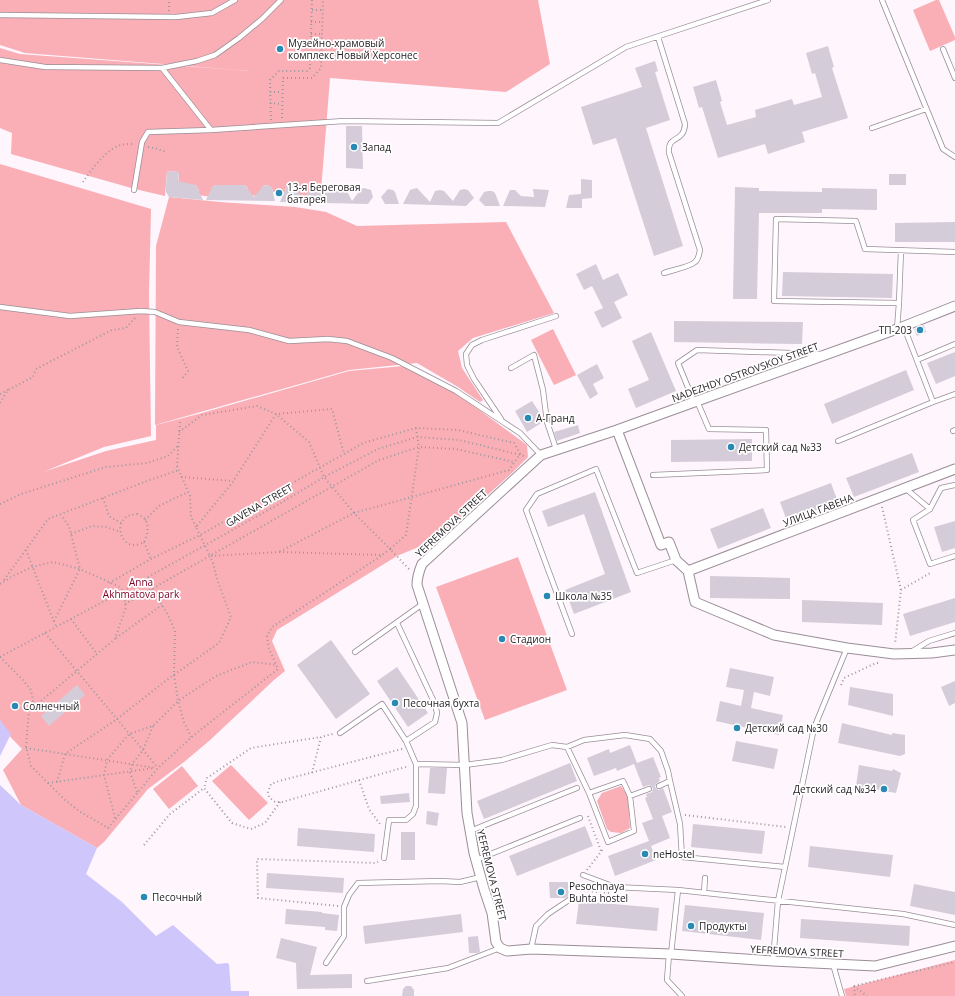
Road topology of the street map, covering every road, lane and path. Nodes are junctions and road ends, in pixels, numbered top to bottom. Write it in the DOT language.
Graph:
graph roads {
  1 [pos="169,0"];
  2 [pos="235,0"];
  3 [pos="281,0"];
  4 [pos="312,0"];
  5 [pos="323,0"];
  6 [pos="768,0"];
  7 [pos="882,0"];
  8 [pos="312,10"];
  9 [pos="323,10"];
  10 [pos="0,15"];
  11 [pos="169,17"];
  12 [pos="311,22"];
  13 [pos="322,22"];
  14 [pos="311,34"];
  15 [pos="322,34"];
  16 [pos="658,37"];
  17 [pos="310,46"];
  18 [pos="321,46"];
  19 [pos="943,49"];
  20 [pos="310,58"];
  21 [pos="321,58"];
  22 [pos="0,60"];
  23 [pos="162,68"];
  24 [pos="955,78"];
  25 [pos="270,92"];
  26 [pos="282,92"];
  27 [pos="270,103"];
  28 [pos="282,104"];
  29 [pos="926,109"];
  30 [pos="282,125"];
  31 [pos="270,126"];
  32 [pos="872,128"];
  33 [pos="211,130"];
  34 [pos="142,145"];
  35 [pos="166,152"];
  36 [pos="955,157"];
  37 [pos="84,182"];
  38 [pos="134,190"];
  39 [pos="901,250"];
  40 [pos="955,252"];
  41 [pos="664,272"];
  42 [pos="899,303"];
  43 [pos="955,306"];
  44 [pos="0,307"];
  45 [pos="140,311"];
  46 [pos="556,316"];
  47 [pos="179,322"];
  48 [pos="901,328"];
  49 [pos="955,344"];
  50 [pos="829,354"];
  51 [pos="917,360"];
  52 [pos="511,368"];
  53 [pos="181,380"];
  54 [pos="8,390"];
  55 [pos="0,394"];
  56 [pos="955,394"];
  57 [pos="695,402"];
  58 [pos="933,402"];
  59 [pos="0,404"];
  60 [pos="276,414"];
  61 [pos="502,421"];
  62 [pos="180,422"];
  63 [pos="416,428"];
  64 [pos="617,430"];
  65 [pos="179,432"];
  66 [pos="418,437"];
  67 [pos="838,441"];
  68 [pos="178,446"];
  69 [pos="419,447"];
  70 [pos="556,450"];
  71 [pos="344,454"];
  72 [pos="520,454"];
  73 [pos="538,457"];
  74 [pos="514,462"];
  75 [pos="320,468"];
  76 [pos="955,469"];
  77 [pos="179,470"];
  78 [pos="653,475"];
  79 [pos="181,476"];
  80 [pos="324,477"];
  81 [pos="233,481"];
  82 [pos="955,484"];
  83 [pos="332,486"];
  84 [pos="905,488"];
  85 [pos="188,492"];
  86 [pos="412,497"];
  87 [pos="103,498"];
  88 [pos="880,498"];
  89 [pos="0,504"];
  90 [pos="930,509"];
  91 [pos="354,513"];
  92 [pos="61,514"];
  93 [pos="145,520"];
  94 [pos="121,522"];
  95 [pos="196,527"];
  96 [pos="121,532"];
  97 [pos="71,534"];
  98 [pos="200,535"];
  99 [pos="144,542"];
  100 [pos="204,545"];
  101 [pos="390,549"];
  102 [pos="26,550"];
  103 [pos="278,552"];
  104 [pos="382,555"];
  105 [pos="210,556"];
  106 [pos="955,556"];
  107 [pos="151,559"];
  108 [pos="676,560"];
  109 [pos="32,567"];
  110 [pos="80,569"];
  111 [pos="937,569"];
  112 [pos="688,571"];
  113 [pos="417,577"];
  114 [pos="3,582"];
  115 [pos="109,582"];
  116 [pos="0,584"];
  117 [pos="152,588"];
  118 [pos="901,590"];
  119 [pos="123,591"];
  120 [pos="424,603"];
  121 [pos="125,604"];
  122 [pos="162,605"];
  123 [pos="71,619"];
  124 [pos="54,621"];
  125 [pos="397,623"];
  126 [pos="56,627"];
  127 [pos="45,633"];
  128 [pos="955,633"];
  129 [pos="572,634"];
  130 [pos="115,639"];
  131 [pos="847,648"];
  132 [pos="955,650"];
  133 [pos="355,652"];
  134 [pos="97,654"];
  135 [pos="894,654"];
  136 [pos="908,654"];
  137 [pos="0,657"];
  138 [pos="884,663"];
  139 [pos="277,665"];
  140 [pos="77,671"];
  141 [pos="174,675"];
  142 [pos="840,685"];
  143 [pos="178,701"];
  144 [pos="34,707"];
  145 [pos="117,719"];
  146 [pos="153,726"];
  147 [pos="340,733"];
  148 [pos="129,734"];
  149 [pos="191,737"];
  150 [pos="321,737"];
  151 [pos="406,741"];
  152 [pos="567,747"];
  153 [pos="26,748"];
  154 [pos="409,748"];
  155 [pos="143,750"];
  156 [pos="65,754"];
  157 [pos="107,760"];
  158 [pos="132,764"];
  159 [pos="416,764"];
  160 [pos="465,765"];
  161 [pos="158,768"];
  162 [pos="130,772"];
  163 [pos="312,773"];
  164 [pos="104,775"];
  165 [pos="359,780"];
  166 [pos="670,781"];
  167 [pos="56,782"];
  168 [pos="47,783"];
  169 [pos="659,786"];
  170 [pos="204,788"];
  171 [pos="577,788"];
  172 [pos="649,789"];
  173 [pos="138,792"];
  174 [pos="589,792"];
  175 [pos="630,796"];
  176 [pos="280,802"];
  177 [pos="678,814"];
  178 [pos="115,818"];
  179 [pos="580,818"];
  180 [pos="389,825"];
  181 [pos="793,827"];
  182 [pos="470,831"];
  183 [pos="144,845"];
  184 [pos="602,851"];
  185 [pos="384,858"];
  186 [pos="476,860"];
  187 [pos="376,863"];
  188 [pos="785,867"];
  189 [pos="583,875"];
  190 [pos="481,877"];
  191 [pos="705,878"];
  192 [pos="576,890"];
  193 [pos="678,890"];
  194 [pos="590,892"];
  195 [pos="704,893"];
  196 [pos="572,898"];
  197 [pos="778,901"];
  198 [pos="344,907"];
  199 [pos="955,925"];
  200 [pos="955,946"];
  201 [pos="500,948"];
  202 [pos="531,949"];
  203 [pos="670,954"];
  204 [pos="773,961"];
  205 [pos="955,962"];
  206 [pos="326,963"];
  207 [pos="833,964"];
  208 [pos="367,981"];
  209 [pos="854,986"];
  210 [pos="682,996"];
  211 [pos="842,996"];
  212 [pos="855,996"];
  213 [pos="867,996"];
  1 -- 11 [label="path"];
  2 -- 11 [label="lane"];
  3 -- 23 [label="lane"];
  4 -- 8 [label="path"];
  5 -- 9 [label="path"];
  6 -- 16 [label="lane"];
  7 -- 29 [label="lane"];
  8 -- 9 [label="path"];
  8 -- 12 [label="path"];
  9 -- 13 [label="path"];
  10 -- 11 [label="lane"];
  12 -- 13 [label="path"];
  12 -- 14 [label="path"];
  13 -- 15 [label="path"];
  14 -- 15 [label="path"];
  14 -- 17 [label="path"];
  15 -- 18 [label="path"];
  16 -- 30 [label="lane"];
  16 -- 41 [label="lane"];
  17 -- 18 [label="path"];
  17 -- 20 [label="path"];
  18 -- 21 [label="path"];
  19 -- 24 [label="lane"];
  20 -- 21 [label="path"];
  20 -- 25 [label="path"];
  21 -- 26 [label="path"];
  22 -- 23 [label="lane"];
  23 -- 33 [label="lane"];
  25 -- 26 [label="path"];
  25 -- 27 [label="path"];
  26 -- 28 [label="path"];
  27 -- 28 [label="path"];
  27 -- 31 [label="path"];
  28 -- 30 [label="path"];
  29 -- 32 [label="lane"];
  29 -- 36 [label="lane"];
  30 -- 31 [label="lane"];
  31 -- 33 [label="lane"];
  33 -- 34 [label="lane"];
  34 -- 35 [label="path"];
  34 -- 37 [label="path"];
  34 -- 38 [label="lane"];
  39 -- 40 [label="lane"];
  39 -- 42 [label="lane"];
  39 -- 42 [label="lane"];
  42 -- 48 [label="lane"];
  43 -- 48 [label="street, NADEZHDY OSTROVSKOY STREET"];
  44 -- 45 [label="lane"];
  45 -- 47 [label="lane"];
  45 -- 54 [label="path"];
  46 -- 61 [label="lane"];
  47 -- 53 [label="path"];
  47 -- 61 [label="lane"];
  48 -- 50 [label="street, NADEZHDY OSTROVSKOY STREET"];
  48 -- 51 [label="lane"];
  49 -- 51 [label="lane"];
  50 -- 57 [label="street, NADEZHDY OSTROVSKOY STREET"];
  50 -- 57 [label="lane"];
  51 -- 58 [label="lane"];
  52 -- 70 [label="lane"];
  54 -- 55 [label="path"];
  54 -- 59 [label="path"];
  56 -- 58 [label="lane"];
  57 -- 64 [label="street, NADEZHDY OSTROVSKOY STREET"];
  57 -- 78 [label="lane"];
  58 -- 67 [label="lane"];
  60 -- 65 [label="path"];
  60 -- 71 [label="path"];
  60 -- 75 [label="path"];
  60 -- 81 [label="path"];
  61 -- 73 [label="lane"];
  62 -- 65 [label="path"];
  63 -- 66 [label="path"];
  63 -- 71 [label="path"];
  63 -- 72 [label="path"];
  64 -- 70 [label="street, NADEZHDY OSTROVSKOY STREET"];
  64 -- 108 [label="street"];
  65 -- 68 [label="path"];
  66 -- 69 [label="path"];
  66 -- 72 [label="path, GAVENA STREET"];
  66 -- 80 [label="path, GAVENA STREET"];
  68 -- 77 [label="path"];
  68 -- 89 [label="path"];
  69 -- 74 [label="path"];
  69 -- 83 [label="path"];
  69 -- 86 [label="path"];
  70 -- 73 [label="street, NADEZHDY OSTROVSKOY STREET"];
  71 -- 75 [label="path"];
  72 -- 73 [label="path, GAVENA STREET"];
  72 -- 74 [label="path"];
  73 -- 113 [label="street, YEFREMOVA STREET"];
  74 -- 86 [label="path"];
  75 -- 80 [label="path"];
  75 -- 98 [label="path"];
  76 -- 84 [label="street, УЛИЦА ГАВЕНА"];
  77 -- 79 [label="path"];
  77 -- 87 [label="path"];
  79 -- 81 [label="path"];
  79 -- 85 [label="path"];
  80 -- 83 [label="path"];
  80 -- 100 [label="path, GAVENA STREET"];
  81 -- 95 [label="path"];
  82 -- 90 [label="lane"];
  83 -- 91 [label="path"];
  83 -- 105 [label="path"];
  84 -- 88 [label="street, УЛИЦА ГАВЕНА"];
  84 -- 90 [label="lane"];
  85 -- 93 [label="path"];
  85 -- 95 [label="path"];
  86 -- 91 [label="path"];
  86 -- 101 [label="path"];
  87 -- 92 [label="path"];
  87 -- 94 [label="path"];
  88 -- 112 [label="street, УЛИЦА ГАВЕНА"];
  88 -- 118 [label="path"];
  90 -- 106 [label="lane"];
  91 -- 101 [label="path"];
  91 -- 103 [label="path"];
  92 -- 97 [label="path"];
  92 -- 102 [label="path"];
  93 -- 94 [label="path"];
  93 -- 99 [label="path"];
  94 -- 96 [label="path"];
  95 -- 98 [label="path"];
  96 -- 97 [label="path"];
  96 -- 99 [label="path"];
  97 -- 110 [label="path"];
  98 -- 100 [label="path"];
  98 -- 107 [label="path"];
  99 -- 107 [label="path"];
  100 -- 105 [label="path"];
  100 -- 119 [label="path, GAVENA STREET"];
  101 -- 104 [label="path"];
  101 -- 113 [label="path"];
  102 -- 109 [label="path"];
  102 -- 114 [label="path"];
  103 -- 104 [label="path"];
  103 -- 105 [label="path"];
  104 -- 139 [label="path"];
  105 -- 117 [label="path"];
  105 -- 141 [label="path"];
  107 -- 115 [label="path"];
  108 -- 112 [label="street"];
  108 -- 129 [label="lane"];
  109 -- 110 [label="path"];
  109 -- 114 [label="path"];
  109 -- 124 [label="path"];
  110 -- 115 [label="path"];
  110 -- 124 [label="path"];
  111 -- 118 [label="path"];
  112 -- 131 [label="street"];
  113 -- 120 [label="street, YEFREMOVA STREET"];
  114 -- 116 [label="path"];
  115 -- 119 [label="path"];
  117 -- 121 [label="path"];
  117 -- 122 [label="path"];
  118 -- 135 [label="path"];
  119 -- 121 [label="path"];
  119 -- 123 [label="path, GAVENA STREET"];
  120 -- 125 [label="lane"];
  120 -- 160 [label="street, YEFREMOVA STREET"];
  121 -- 130 [label="path"];
  122 -- 130 [label="path"];
  122 -- 141 [label="path"];
  123 -- 126 [label="path, GAVENA STREET"];
  123 -- 134 [label="path"];
  124 -- 126 [label="path"];
  125 -- 133 [label="lane"];
  125 -- 151 [label="lane"];
  126 -- 127 [label="path, GAVENA STREET"];
  127 -- 137 [label="path, GAVENA STREET"];
  127 -- 140 [label="path"];
  128 -- 136 [label="lane"];
  130 -- 134 [label="path"];
  131 -- 135 [label="street"];
  131 -- 181 [label="lane"];
  132 -- 136 [label="street"];
  134 -- 140 [label="path"];
  135 -- 136 [label="street"];
  137 -- 144 [label="path"];
  138 -- 142 [label="path"];
  139 -- 143 [label="path"];
  139 -- 149 [label="path"];
  140 -- 144 [label="path"];
  140 -- 145 [label="path"];
  141 -- 143 [label="path"];
  141 -- 145 [label="path"];
  143 -- 146 [label="path"];
  143 -- 149 [label="path"];
  144 -- 153 [label="path"];
  145 -- 148 [label="path"];
  145 -- 156 [label="path"];
  146 -- 148 [label="path"];
  146 -- 155 [label="path"];
  147 -- 150 [label="path"];
  147 -- 151 [label="lane"];
  148 -- 155 [label="path"];
  148 -- 157 [label="path"];
  149 -- 161 [label="path"];
  150 -- 163 [label="path"];
  150 -- 170 [label="path"];
  151 -- 154 [label="lane"];
  152 -- 160 [label="lane"];
  152 -- 166 [label="lane"];
  152 -- 174 [label="lane"];
  153 -- 156 [label="path"];
  153 -- 168 [label="path"];
  154 -- 159 [label="lane"];
  154 -- 163 [label="path"];
  155 -- 158 [label="path"];
  155 -- 161 [label="path"];
  156 -- 157 [label="path"];
  156 -- 167 [label="path"];
  157 -- 158 [label="path"];
  157 -- 164 [label="path"];
  158 -- 161 [label="path"];
  158 -- 162 [label="path"];
  159 -- 160 [label="lane"];
  159 -- 165 [label="path"];
  159 -- 180 [label="lane"];
  160 -- 182 [label="street, YEFREMOVA STREET"];
  161 -- 162 [label="path"];
  161 -- 173 [label="path"];
  162 -- 164 [label="path"];
  162 -- 173 [label="path"];
  163 -- 176 [label="path"];
  164 -- 167 [label="path"];
  164 -- 178 [label="path"];
  165 -- 176 [label="path"];
  165 -- 180 [label="path"];
  166 -- 169 [label="lane"];
  166 -- 177 [label="lane"];
  167 -- 168 [label="path"];
  168 -- 178 [label="path"];
  170 -- 176 [label="path"];
  170 -- 183 [label="path"];
  171 -- 182 [label="lane"];
  172 -- 175 [label="lane"];
  173 -- 178 [label="path"];
  174 -- 175 [label="lane"];
  174 -- 175 [label="lane"];
  177 -- 181 [label="path"];
  177 -- 188 [label="lane"];
  179 -- 184 [label="path"];
  179 -- 186 [label="lane"];
  180 -- 185 [label="lane"];
  181 -- 188 [label="lane"];
  182 -- 186 [label="street, YEFREMOVA STREET"];
  186 -- 190 [label="street, YEFREMOVA STREET"];
  187 -- 198 [label="path"];
  188 -- 197 [label="lane"];
  189 -- 193 [label="lane"];
  190 -- 198 [label="lane"];
  190 -- 201 [label="street, YEFREMOVA STREET"];
  191 -- 195 [label="lane"];
  192 -- 194 [label="path"];
  193 -- 195 [label="lane"];
  193 -- 203 [label="lane"];
  195 -- 197 [label="lane"];
  196 -- 202 [label="lane"];
  197 -- 199 [label="lane"];
  197 -- 204 [label="lane"];
  198 -- 206 [label="lane"];
  200 -- 207 [label="street, YEFREMOVA STREET"];
  201 -- 202 [label="street, YEFREMOVA STREET"];
  201 -- 208 [label="lane"];
  202 -- 203 [label="street, YEFREMOVA STREET"];
  203 -- 204 [label="street, YEFREMOVA STREET"];
  203 -- 210 [label="lane"];
  204 -- 207 [label="street, YEFREMOVA STREET"];
  205 -- 209 [label="path"];
  207 -- 211 [label="lane"];
  209 -- 212 [label="path"];
  209 -- 213 [label="path"];
}
